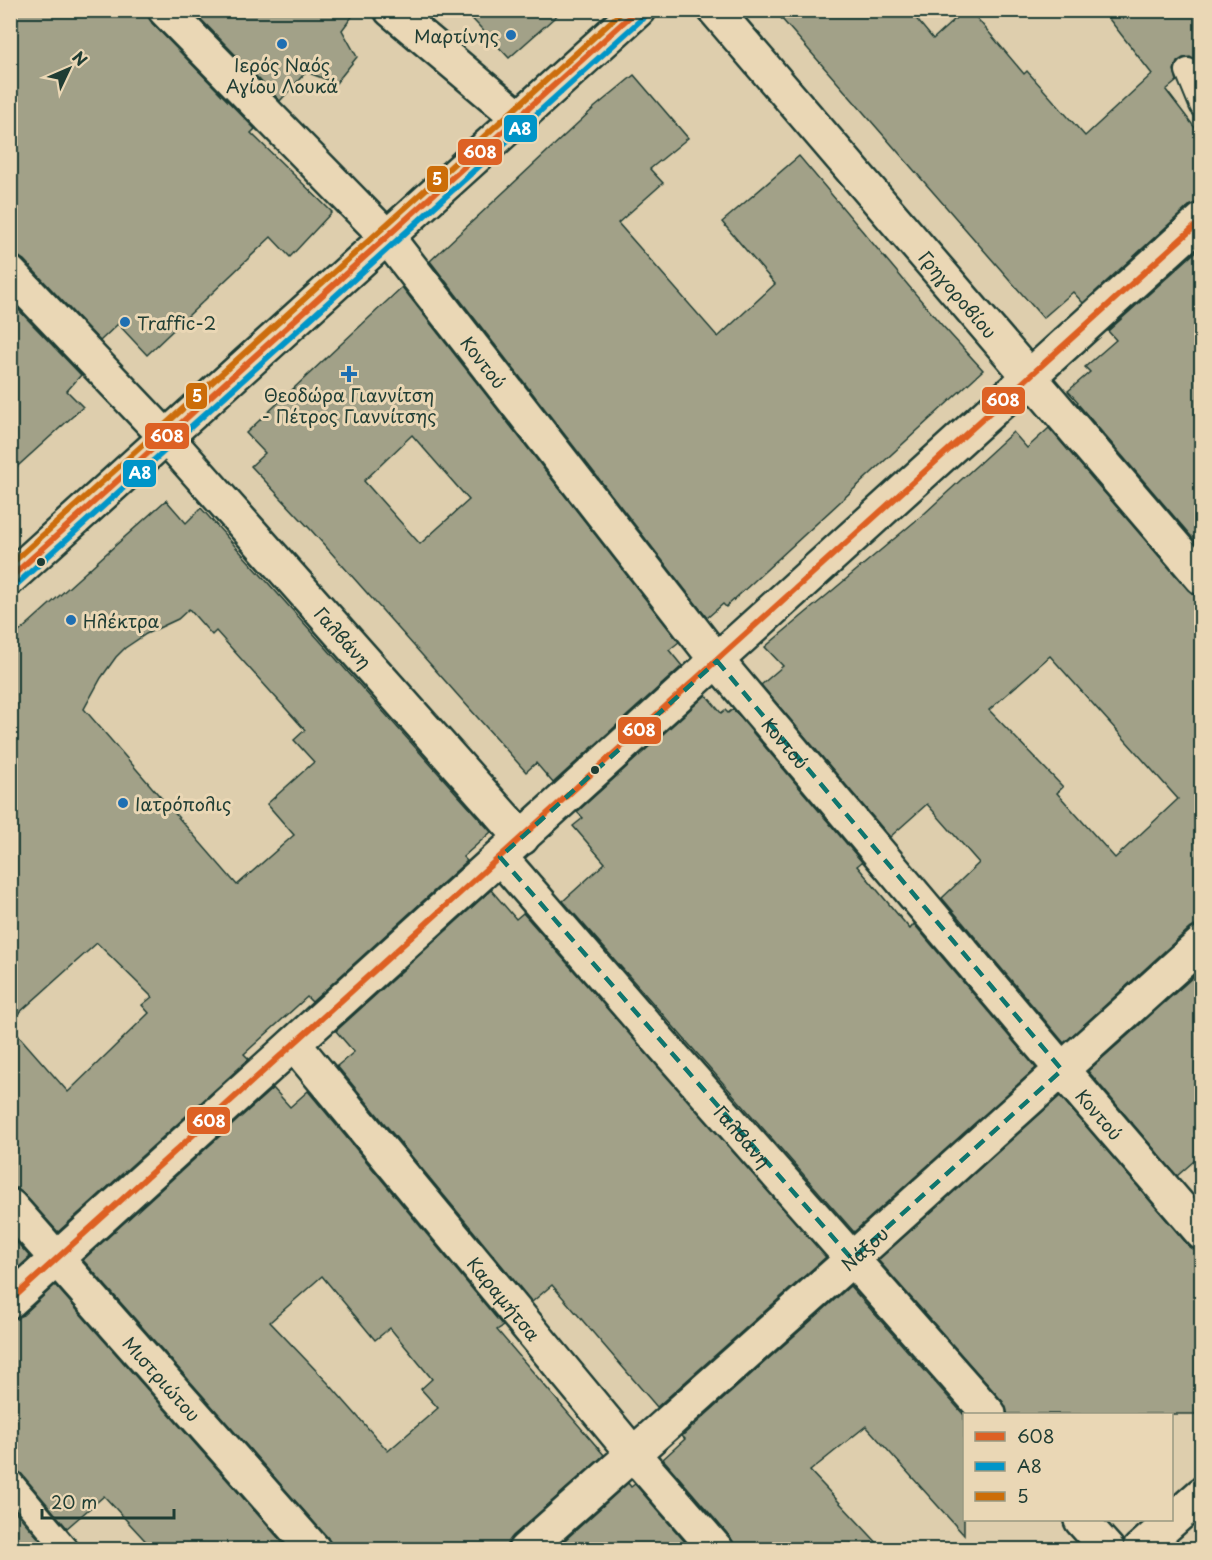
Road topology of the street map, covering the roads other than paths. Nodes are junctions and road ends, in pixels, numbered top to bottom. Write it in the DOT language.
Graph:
graph roads {
  1 [pos="165,10"];
  2 [pos="391,10"];
  3 [pos="639,10"];
  4 [pos="715,10"];
  5 [pos="1188,71"];
  6 [pos="1202,105"];
  7 [pos="519,118"];
  8 [pos="1202,220"];
  9 [pos="387,237"];
  10 [pos="10,273"];
  11 [pos="1029,377"];
  12 [pos="166,437"];
  13 [pos="10,578"];
  14 [pos="1202,578"];
  15 [pos="717,661"];
  16 [pos="511,847"];
  17 [pos="1202,943"];
  18 [pos="294,1044"];
  19 [pos="1062,1070"];
  20 [pos="10,1206"];
  21 [pos="1202,1233"];
  22 [pos="57,1259"];
  23 [pos="852,1259"];
  24 [pos="10,1301"];
  25 [pos="988,1413"];
  26 [pos="634,1455"];
  27 [pos="10,1482"];
  28 [pos="1202,1494"];
  29 [pos="1173,1520"];
  30 [pos="1082,1521"];
  31 [pos="1172,1521"];
  32 [pos="67,1550"];
  33 [pos="314,1550"];
  34 [pos="525,1550"];
  35 [pos="717,1550"];
  36 [pos="1108,1550"];
  37 [pos="1139,1550"];
  1 -- 9 [label="street, Κοντού"];
  2 -- 7 [label="street"];
  3 -- 7 [label="street"];
  4 -- 11 [label="street, Γρηγοροβίου"];
  5 -- 6 [label="lane"];
  7 -- 9 [label="street"];
  8 -- 11 [label="street"];
  9 -- 12 [label="street"];
  9 -- 15 [label="street, Κοντού"];
  10 -- 12 [label="street, Γαλβάνη"];
  11 -- 14 [label="street, Γρηγοροβίου"];
  11 -- 15 [label="street"];
  12 -- 13 [label="street"];
  12 -- 16 [label="street, Γαλβάνη"];
  15 -- 16 [label="street"];
  15 -- 19 [label="street, Κοντού"];
  16 -- 18 [label="street"];
  16 -- 23 [label="street, Γαλβάνη"];
  17 -- 19 [label="street, Νάξου"];
  18 -- 22 [label="street"];
  18 -- 26 [label="street, Καραμήτσα"];
  19 -- 21 [label="street, Κοντού"];
  19 -- 23 [label="street, Νάξου"];
  20 -- 22 [label="street, Μιστριώτου"];
  22 -- 24 [label="street"];
  22 -- 33 [label="street, Μιστριώτου"];
  23 -- 25 [label="street, Γαλβάνη"];
  23 -- 26 [label="street, Νάξου"];
  26 -- 34 [label="street, Νάξου"];
  26 -- 35 [label="street, Καραμήτσα"];
  27 -- 32 [label="lane"];
  28 -- 29 [label="street"];
  30 -- 36 [label="street"];
  31 -- 37 [label="street"];
}
